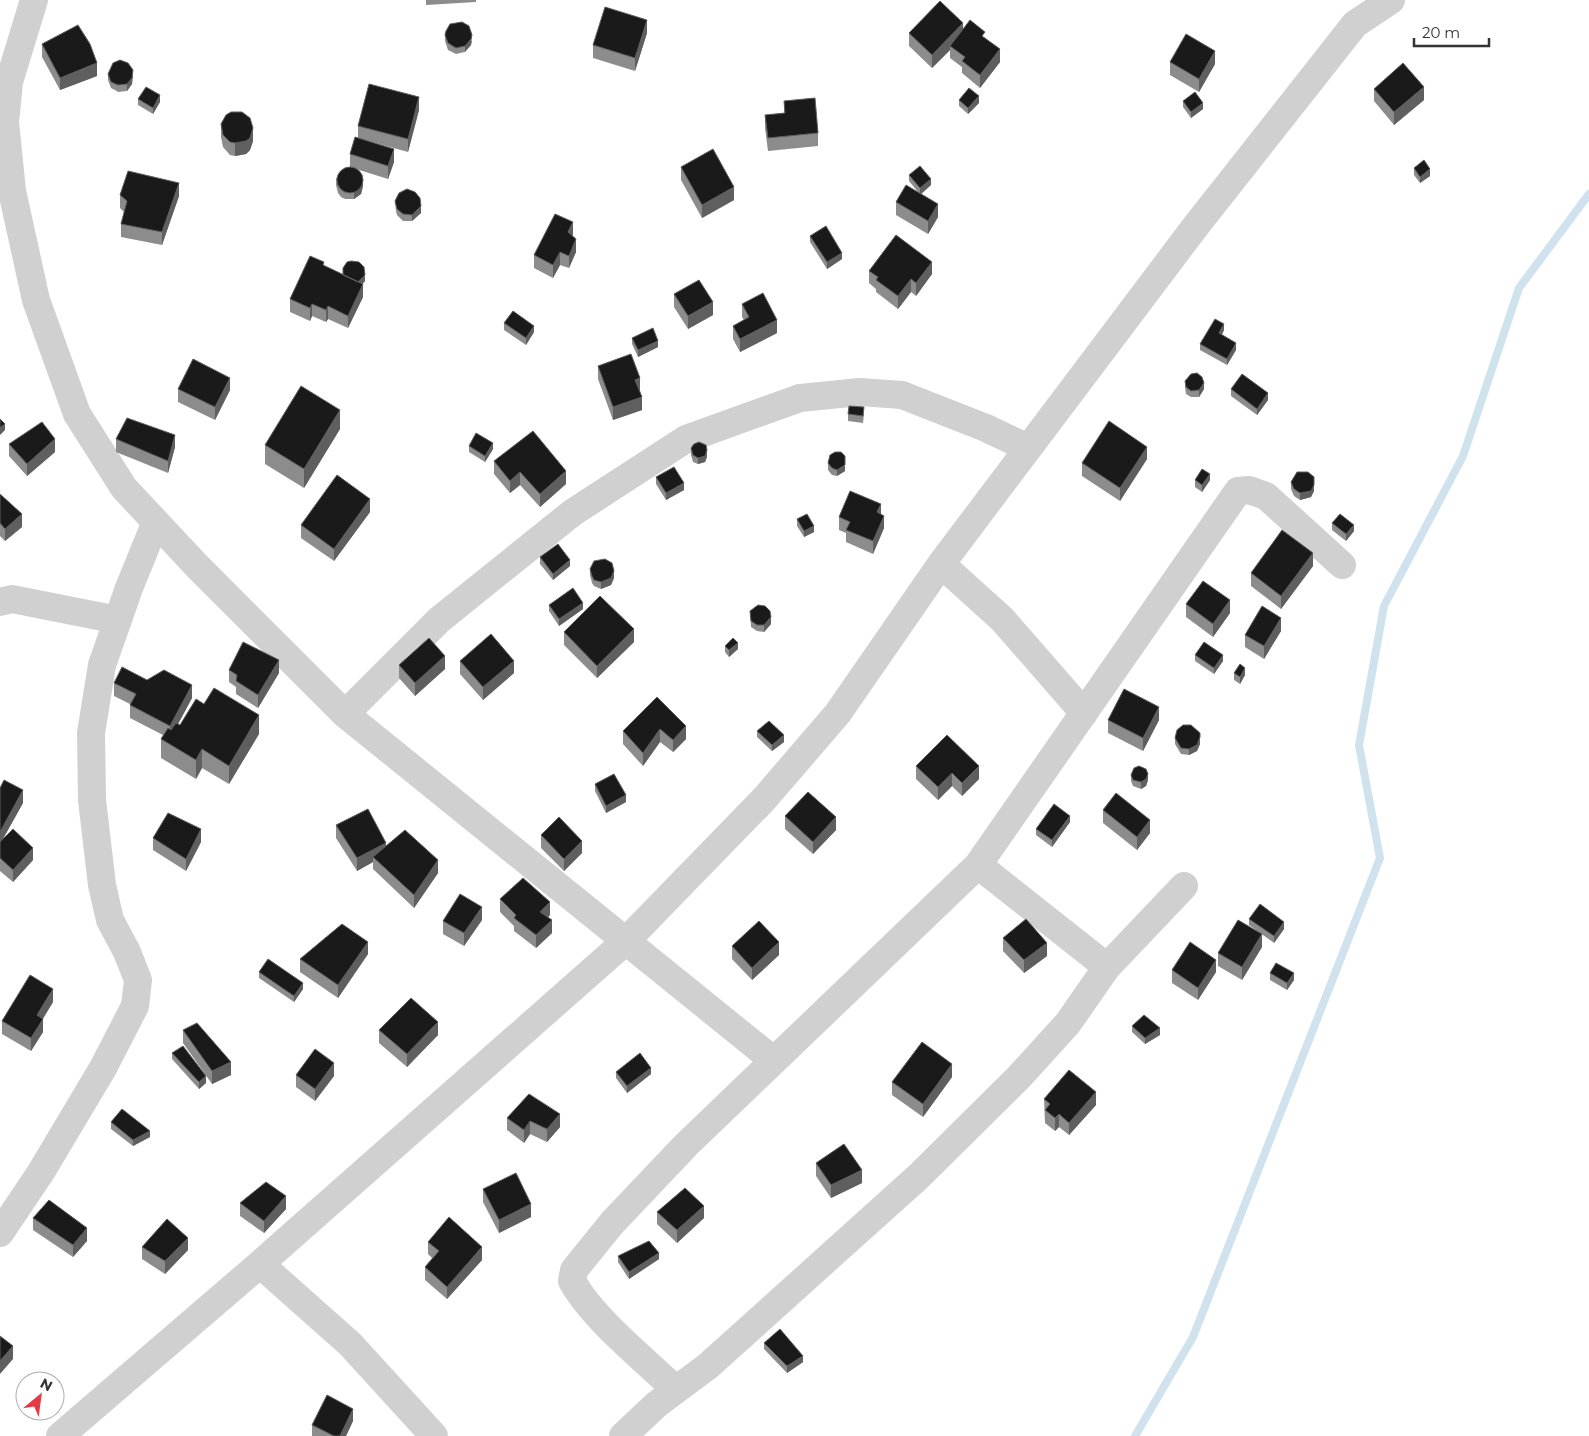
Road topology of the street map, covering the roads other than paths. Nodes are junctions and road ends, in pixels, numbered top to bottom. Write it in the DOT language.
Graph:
graph roads {
  1 [pos="34,0"];
  2 [pos="1381,2"];
  3 [pos="6,200"];
  4 [pos="1028,448"];
  5 [pos="155,524"];
  6 [pos="941,564"];
  7 [pos="1342,566"];
  8 [pos="0,602"];
  9 [pos="118,620"];
  10 [pos="1084,713"];
  11 [pos="346,714"];
  12 [pos="978,865"];
  13 [pos="1184,886"];
  14 [pos="627,940"];
  15 [pos="1107,967"];
  16 [pos="773,1060"];
  17 [pos="0,1233"];
  18 [pos="260,1264"];
  19 [pos="676,1390"];
  20 [pos="60,1436"];
  21 [pos="434,1436"];
  22 [pos="623,1436"];
  1 -- 3 [label="street"];
  2 -- 4 [label="street"];
  3 -- 5 [label="street"];
  4 -- 6 [label="street"];
  4 -- 11 [label="street"];
  5 -- 9 [label="street"];
  5 -- 11 [label="street"];
  6 -- 10 [label="street"];
  6 -- 14 [label="street"];
  7 -- 10 [label="street"];
  8 -- 9 [label="street"];
  9 -- 17 [label="street"];
  10 -- 12 [label="street"];
  11 -- 14 [label="street"];
  12 -- 15 [label="street"];
  12 -- 16 [label="street"];
  13 -- 15 [label="street"];
  14 -- 16 [label="street"];
  14 -- 18 [label="street"];
  15 -- 19 [label="street"];
  16 -- 19 [label="street"];
  18 -- 20 [label="street"];
  18 -- 21 [label="street"];
  19 -- 22 [label="street"];
}
